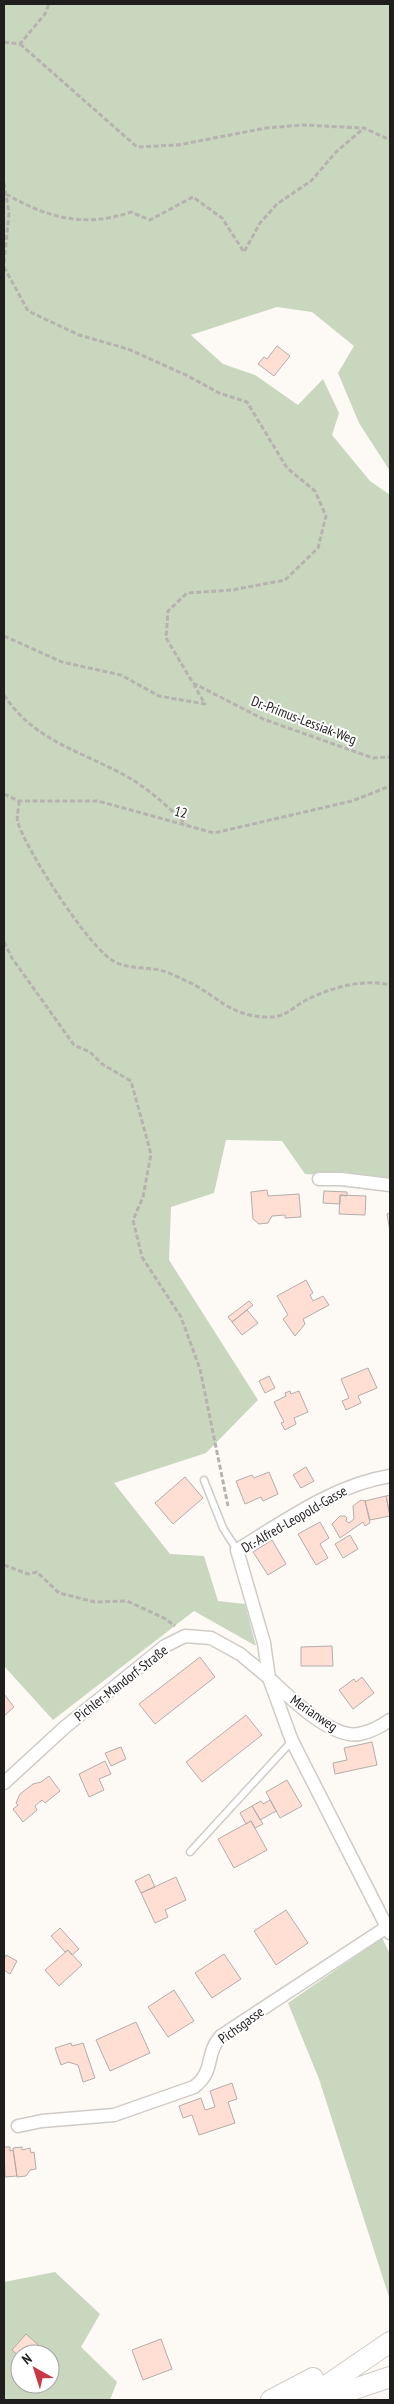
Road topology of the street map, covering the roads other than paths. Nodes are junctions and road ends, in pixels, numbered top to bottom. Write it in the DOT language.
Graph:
graph roads {
  1 [pos="319,1179"];
  2 [pos="390,1185"];
  3 [pos="390,1476"];
  4 [pos="204,1480"];
  5 [pos="237,1550"];
  6 [pos="269,1678"];
  7 [pos="390,1720"];
  8 [pos="292,1741"];
  9 [pos="4,1783"];
  10 [pos="190,1852"];
  11 [pos="389,1930"];
  12 [pos="18,2126"];
  13 [pos="390,2342"];
  14 [pos="368,2355"];
  15 [pos="390,2376"];
  16 [pos="271,2400"];
  17 [pos="300,2400"];
  18 [pos="322,2400"];
  1 -- 2 [label="street"];
  3 -- 5 [label="street, Dr.-Alfred-Leopold-Gasse"];
  4 -- 5 [label="lane"];
  5 -- 6 [label="street, Dr.-Alfred-Leopold-Gasse"];
  6 -- 7 [label="street, Merianweg"];
  6 -- 8 [label="street"];
  6 -- 9 [label="street, Pichler-Mandorf-Straße"];
  8 -- 10 [label="lane"];
  8 -- 11 [label="street"];
  11 -- 12 [label="street, Pichsgasse"];
  13 -- 14 [label="main road"];
  14 -- 16 [label="main road"];
  14 -- 17 [label="main road"];
  15 -- 18 [label="main road"];
}
